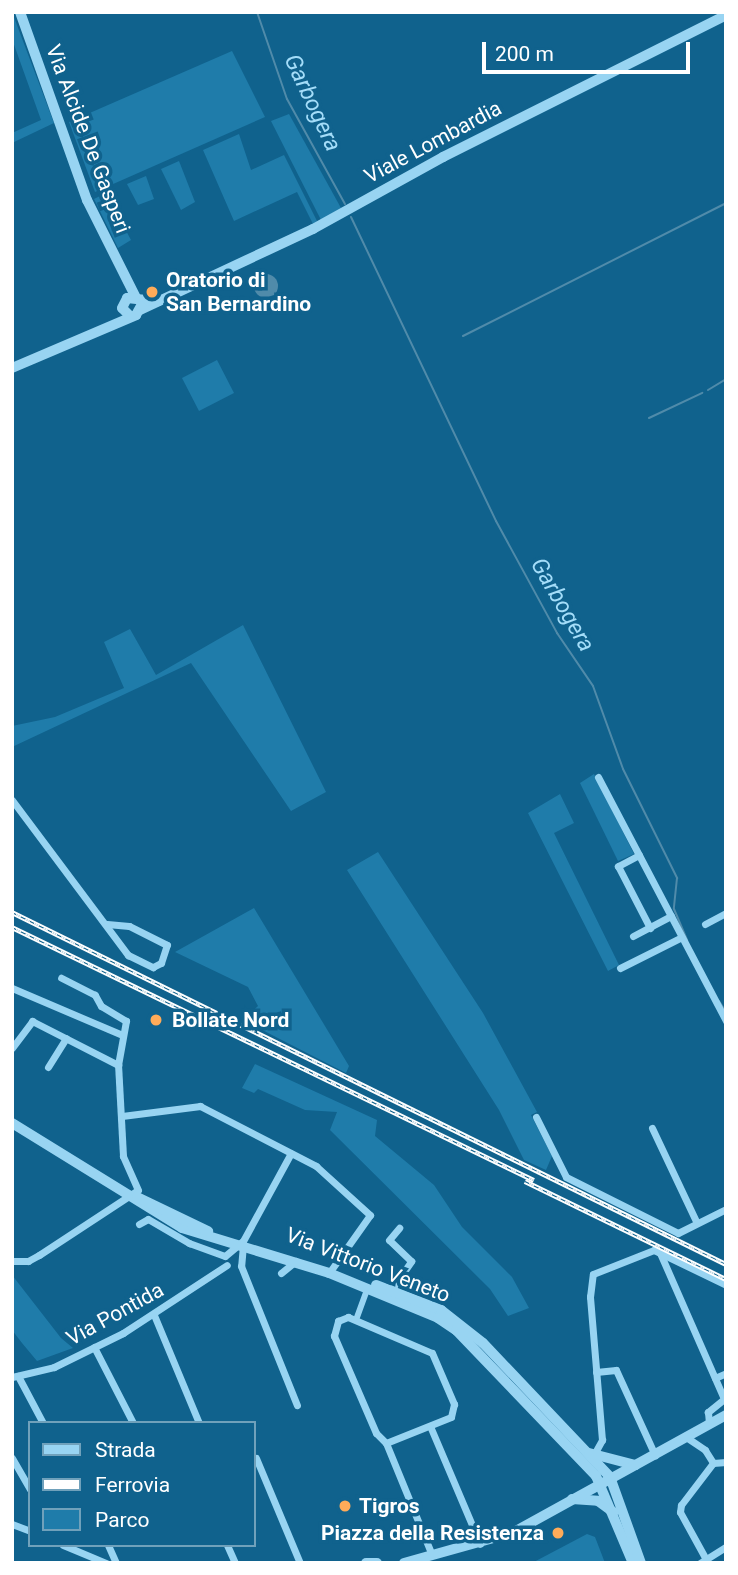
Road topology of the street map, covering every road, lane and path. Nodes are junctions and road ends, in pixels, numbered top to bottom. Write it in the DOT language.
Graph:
graph roads {
  1 [pos="20,12"];
  2 [pos="726,15"];
  3 [pos="124,279"];
  4 [pos="138,302"];
  5 [pos="123,303"];
  6 [pos="130,316"];
  7 [pos="108,323"];
  8 [pos="86,336"];
  9 [pos="12,368"];
  10 [pos="12,375"];
  11 [pos="598,776"];
  12 [pos="12,800"];
  13 [pos="639,856"];
  14 [pos="726,913"];
  15 [pos="671,916"];
  16 [pos="107,924"];
  17 [pos="705,924"];
  18 [pos="650,928"];
  19 [pos="633,936"];
  20 [pos="682,937"];
  21 [pos="620,968"];
  22 [pos="61,978"];
  23 [pos="12,988"];
  24 [pos="726,1021"];
  25 [pos="122,1035"];
  26 [pos="66,1038"];
  27 [pos="13,1044"];
  28 [pos="118,1065"];
  29 [pos="48,1066"];
  30 [pos="122,1116"];
  31 [pos="536,1117"];
  32 [pos="12,1123"];
  33 [pos="652,1128"];
  34 [pos="291,1153"];
  35 [pos="133,1196"];
  36 [pos="726,1209"];
  37 [pos="697,1223"];
  38 [pos="139,1224"];
  39 [pos="399,1228"];
  40 [pos="241,1244"];
  41 [pos="660,1252"];
  42 [pos="12,1261"];
  43 [pos="296,1261"];
  44 [pos="227,1265"];
  45 [pos="330,1271"];
  46 [pos="281,1273"];
  47 [pos="726,1285"];
  48 [pos="367,1289"];
  49 [pos="389,1294"];
  50 [pos="154,1315"];
  51 [pos="356,1320"];
  52 [pos="94,1347"];
  53 [pos="596,1372"];
  54 [pos="726,1373"];
  55 [pos="15,1377"];
  56 [pos="715,1378"];
  57 [pos="297,1405"];
  58 [pos="726,1415"];
  59 [pos="42,1421"];
  60 [pos="132,1421"];
  61 [pos="198,1421"];
  62 [pos="709,1424"];
  63 [pos="430,1426"];
  64 [pos="686,1437"];
  65 [pos="386,1443"];
  66 [pos="590,1455"];
  67 [pos="655,1455"];
  68 [pos="12,1458"];
  69 [pos="256,1458"];
  70 [pos="726,1462"];
  71 [pos="713,1463"];
  72 [pos="635,1465"];
  73 [pos="605,1479"];
  74 [pos="28,1486"];
  75 [pos="568,1499"];
  76 [pos="615,1514"];
  77 [pos="480,1544"];
  78 [pos="68,1547"];
  79 [pos="109,1547"];
  80 [pos="726,1547"];
  81 [pos="429,1556"];
  82 [pos="705,1562"];
  83 [pos="106,1563"];
  84 [pos="116,1563"];
  85 [pos="300,1563"];
  86 [pos="366,1563"];
  87 [pos="377,1563"];
  88 [pos="404,1563"];
  89 [pos="413,1563"];
  90 [pos="633,1563"];
  91 [pos="641,1563"];
  1 -- 3 [label="street, Via Alcide De Gasperi"];
  2 -- 4 [label="street, Viale Lombardia"];
  3 -- 4 [label="street, Via Alcide De Gasperi"];
  3 -- 5 [label="street, Via Alcide De Gasperi"];
  4 -- 5 [label="street"];
  4 -- 6 [label="street"];
  5 -- 6 [label="street"];
  5 -- 7 [label="street"];
  6 -- 7 [label="street"];
  7 -- 8 [label="street"];
  8 -- 9 [label="street"];
  8 -- 10 [label="street"];
  11 -- 13 [label="street"];
  12 -- 16 [label="street"];
  13 -- 15 [label="street"];
  13 -- 18 [label="street"];
  14 -- 17 [label="street"];
  15 -- 18 [label="street"];
  15 -- 20 [label="street"];
  16 -- 16 [label="street"];
  18 -- 19 [label="street"];
  20 -- 21 [label="street"];
  20 -- 24 [label="street"];
  22 -- 25 [label="street"];
  23 -- 25 [label="street"];
  25 -- 28 [label="street"];
  26 -- 27 [label="street"];
  26 -- 28 [label="street"];
  26 -- 29 [label="street"];
  28 -- 30 [label="street"];
  30 -- 34 [label="street"];
  30 -- 35 [label="street"];
  31 -- 37 [label="street"];
  32 -- 35 [label="street"];
  33 -- 37 [label="street"];
  34 -- 40 [label="street"];
  34 -- 45 [label="street"];
  35 -- 40 [label="street, Via Vittorio Veneto"];
  35 -- 42 [label="street"];
  36 -- 37 [label="street"];
  38 -- 40 [label="street"];
  39 -- 49 [label="street"];
  40 -- 43 [label="street, Via Vittorio Veneto"];
  40 -- 45 [label="street, Via Vittorio Veneto"];
  40 -- 57 [label="street"];
  41 -- 47 [label="street"];
  41 -- 53 [label="street"];
  41 -- 56 [label="street"];
  43 -- 45 [label="street, Via Vittorio Veneto"];
  43 -- 46 [label="street"];
  44 -- 50 [label="street, Via Pontida"];
  45 -- 48 [label="street, Via Vittorio Veneto"];
  45 -- 49 [label="street, Via Vittorio Veneto"];
  48 -- 49 [label="street, Via Vittorio Veneto"];
  48 -- 51 [label="street"];
  49 -- 66 [label="street, Via Vittorio Veneto"];
  49 -- 73 [label="street, Via Vittorio Veneto"];
  50 -- 52 [label="street, Via Pontida"];
  50 -- 61 [label="street"];
  51 -- 63 [label="street"];
  51 -- 65 [label="street"];
  52 -- 55 [label="street, Via Pontida"];
  52 -- 60 [label="street"];
  53 -- 66 [label="street"];
  53 -- 67 [label="street"];
  54 -- 56 [label="street"];
  55 -- 59 [label="street"];
  56 -- 62 [label="street"];
  58 -- 62 [label="street"];
  62 -- 64 [label="street"];
  63 -- 65 [label="street"];
  63 -- 77 [label="street"];
  64 -- 67 [label="street"];
  64 -- 71 [label="street"];
  65 -- 81 [label="street"];
  66 -- 72 [label="street"];
  66 -- 73 [label="street, Via Vittorio Veneto"];
  67 -- 72 [label="street"];
  68 -- 74 [label="street"];
  69 -- 85 [label="street"];
  70 -- 71 [label="street"];
  71 -- 82 [label="street"];
  72 -- 73 [label="street"];
  73 -- 75 [label="street"];
  73 -- 76 [label="street, Via Vittorio Veneto"];
  73 -- 91 [label="street, Via Vittorio Veneto"];
  75 -- 76 [label="street"];
  75 -- 77 [label="street"];
  76 -- 90 [label="street, Via Vittorio Veneto"];
  77 -- 81 [label="street"];
  78 -- 83 [label="street"];
  79 -- 84 [label="street"];
  80 -- 82 [label="street"];
  81 -- 88 [label="street"];
  81 -- 89 [label="street"];
  86 -- 87 [label="street"];
}
